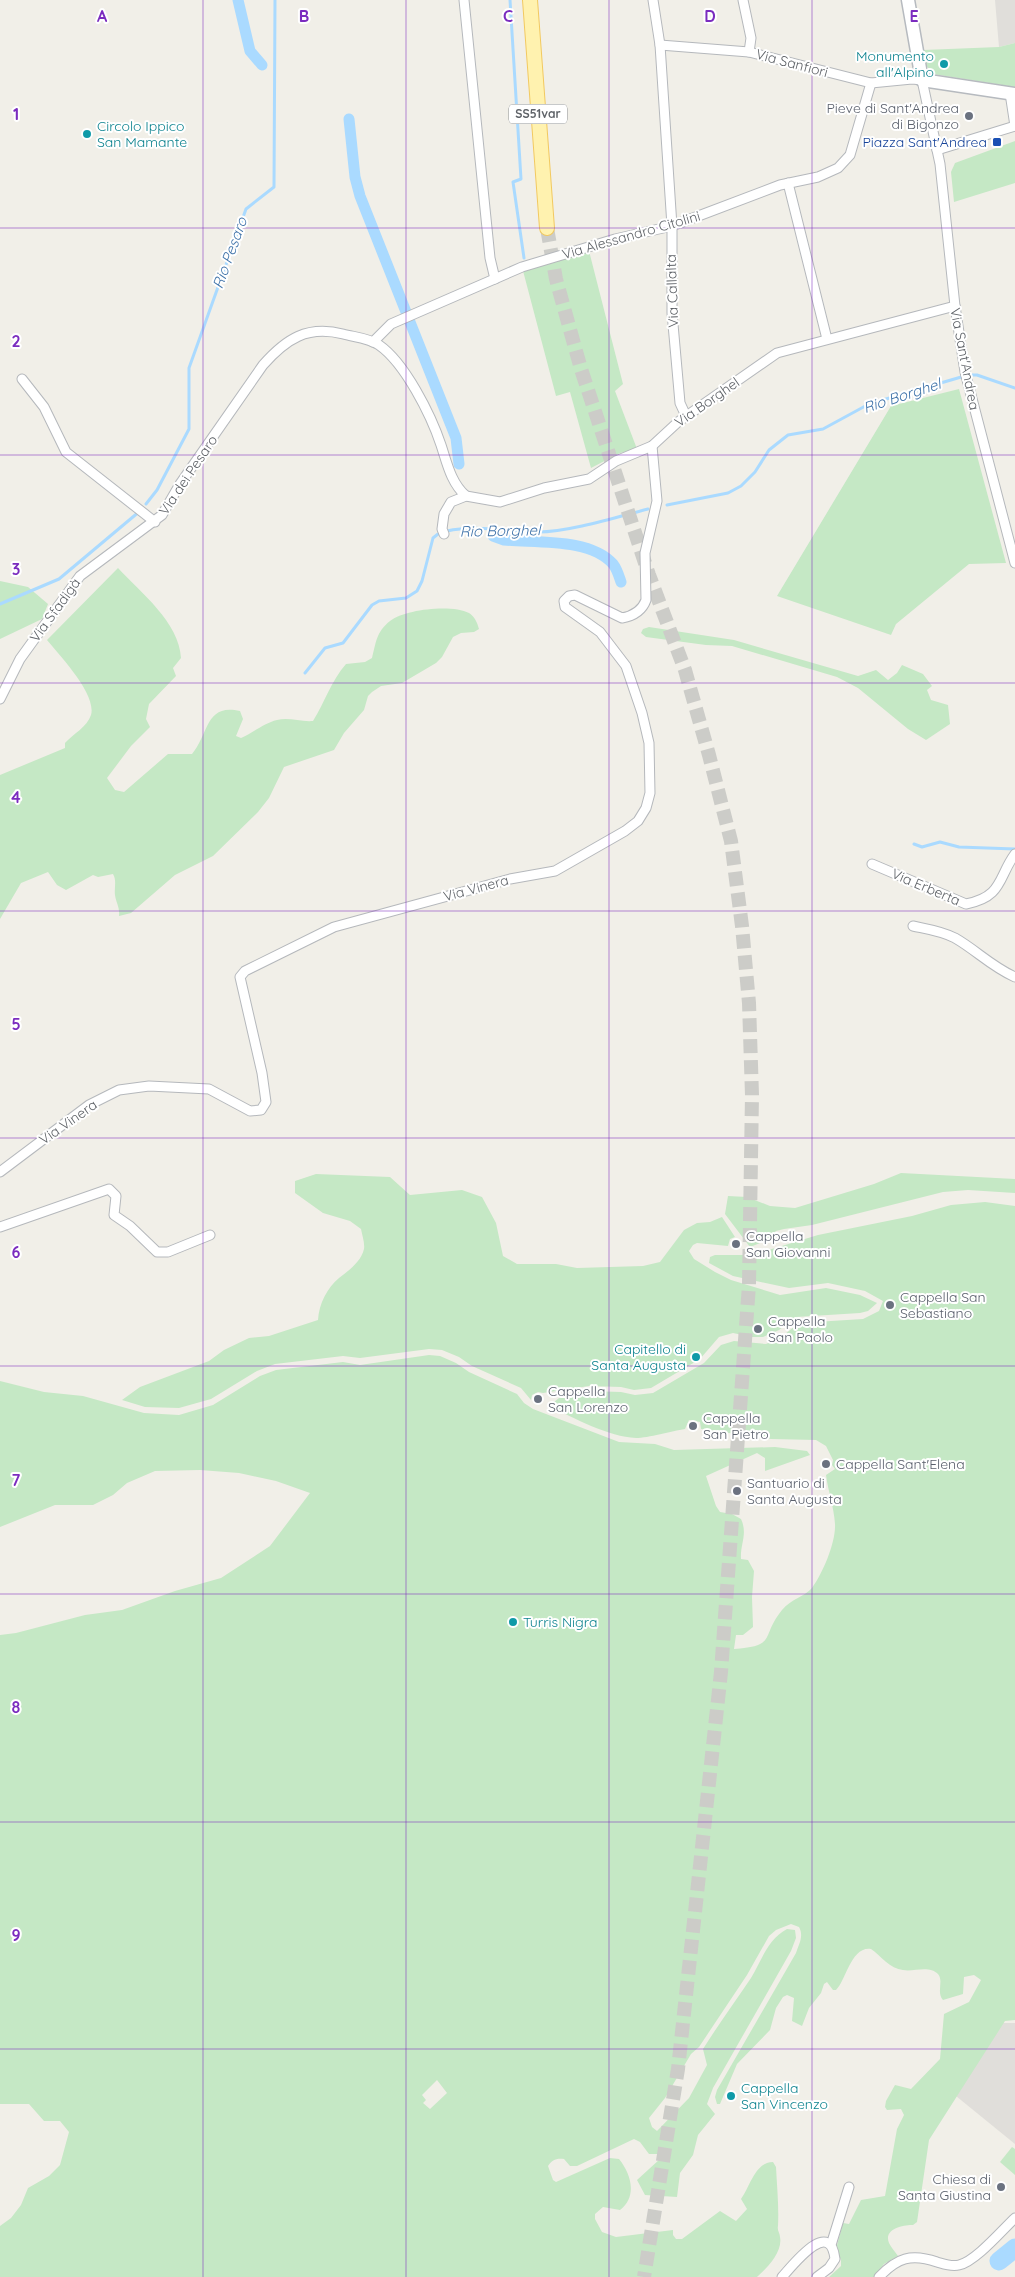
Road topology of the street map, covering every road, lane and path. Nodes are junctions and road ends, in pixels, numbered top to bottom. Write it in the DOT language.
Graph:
graph roads {
  1 [pos="464,0"];
  2 [pos="530,0"];
  3 [pos="653,0"];
  4 [pos="743,0"];
  5 [pos="908,0"];
  6 [pos="660,46"];
  7 [pos="750,52"];
  8 [pos="922,80"];
  9 [pos="871,83"];
  10 [pos="1012,94"];
  11 [pos="1015,126"];
  12 [pos="937,150"];
  13 [pos="788,183"];
  14 [pos="672,226"];
  15 [pos="546,228"];
  16 [pos="495,279"];
  17 [pos="955,306"];
  18 [pos="827,339"];
  19 [pos="373,342"];
  20 [pos="22,379"];
  21 [pos="686,416"];
  22 [pos="652,446"];
  23 [pos="466,496"];
  24 [pos="155,522"];
  25 [pos="443,532"];
  26 [pos="1015,563"];
  27 [pos="0,699"];
  28 [pos="1015,854"];
  29 [pos="872,864"];
  30 [pos="913,926"];
  31 [pos="1015,977"];
  32 [pos="0,1172"];
  33 [pos="0,1227"];
  34 [pos="210,1235"];
  35 [pos="849,2187"];
  36 [pos="1015,2218"];
  37 [pos="831,2244"];
  38 [pos="782,2277"];
  39 [pos="817,2277"];
  40 [pos="879,2277"];
  1 -- 16 [label="street"];
  2 -- 15 [label="main road, SS51var"];
  3 -- 6 [label="street, Via Callalta"];
  4 -- 7 [label="street"];
  5 -- 8 [label="street"];
  6 -- 7 [label="street, Via Sanfiori"];
  6 -- 14 [label="street, Via Callalta"];
  7 -- 9 [label="street, Via Sanfiori"];
  8 -- 9 [label="street, Via Sanfiori"];
  8 -- 10 [label="street"];
  8 -- 12 [label="street, Via Sant'Andrea"];
  9 -- 13 [label="street, Via Alessandro Citolini"];
  10 -- 11 [label="street"];
  11 -- 12 [label="street"];
  12 -- 17 [label="street, Via Sant'Andrea"];
  13 -- 14 [label="street, Via Alessandro Citolini"];
  13 -- 18 [label="street"];
  14 -- 16 [label="street, Via Alessandro Citolini"];
  14 -- 21 [label="street, Via Callalta"];
  16 -- 19 [label="street, Via Alessandro Citolini"];
  17 -- 18 [label="street, Via Borghel"];
  17 -- 26 [label="street, Via Sant'Andrea"];
  18 -- 21 [label="street, Via Borghel"];
  19 -- 23 [label="street"];
  19 -- 24 [label="street, Via dei Pesaro"];
  20 -- 24 [label="street, Via dei Pesaro"];
  21 -- 22 [label="street, Via Borghel"];
  22 -- 23 [label="street, Via Borghel"];
  22 -- 32 [label="street, Via Vinera"];
  23 -- 25 [label="street"];
  24 -- 27 [label="street, Via Sfadigà"];
  28 -- 29 [label="street, Via Erberta"];
  30 -- 31 [label="street"];
  33 -- 34 [label="street"];
  35 -- 37 [label="street"];
  36 -- 40 [label="street"];
  37 -- 38 [label="street"];
  37 -- 39 [label="street"];
}
